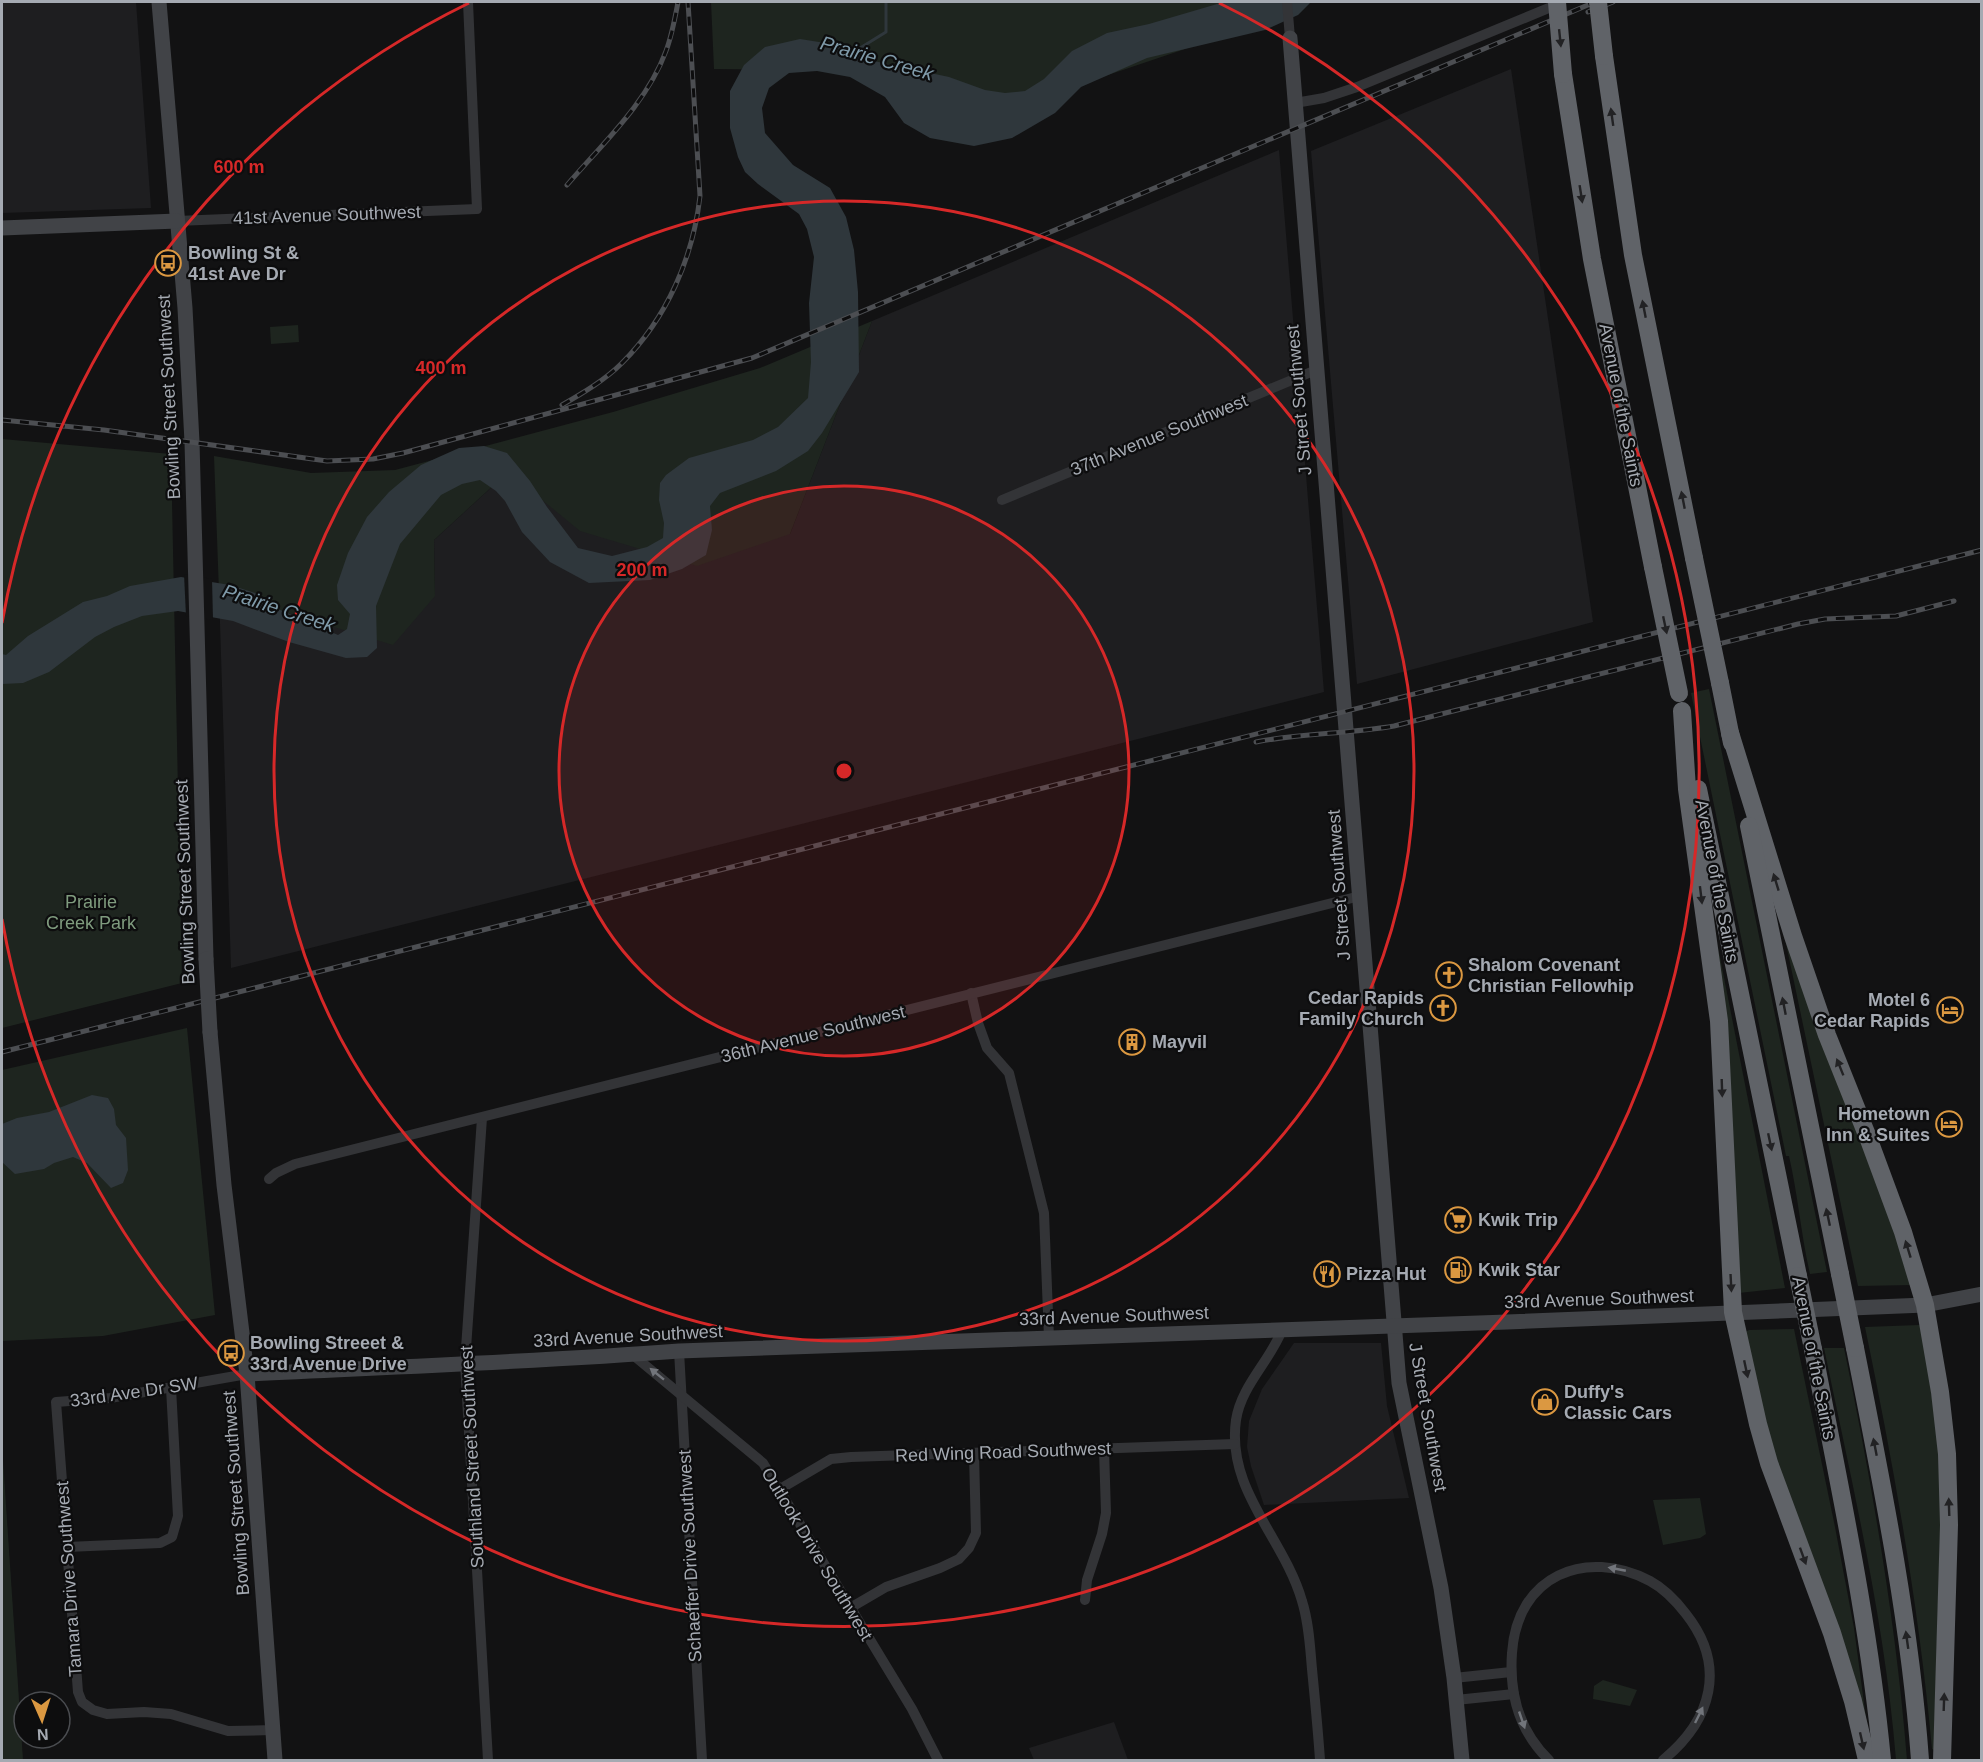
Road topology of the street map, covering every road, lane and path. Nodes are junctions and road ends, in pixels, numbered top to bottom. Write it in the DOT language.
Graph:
graph roads {
  1 [pos="159,2"];
  2 [pos="468,2"];
  3 [pos="1287,2"];
  4 [pos="1557,2"];
  5 [pos="1564,2"];
  6 [pos="1598,2"];
  7 [pos="1290,38"];
  8 [pos="1295,103"];
  9 [pos="177,221"];
  10 [pos="2,228"];
  11 [pos="1316,370"];
  12 [pos="1002,500"];
  13 [pos="1682,711"];
  14 [pos="1730,733"];
  15 [pos="1360,896"];
  16 [pos="971,993"];
  17 [pos="482,1118"];
  18 [pos="269,1179"];
  19 [pos="1982,1294"];
  20 [pos="1925,1305"];
  21 [pos="1733,1312"];
  22 [pos="1394,1325"];
  23 [pos="1282,1330"];
  24 [pos="1049,1338"];
  25 [pos="679,1351"];
  26 [pos="633,1355"];
  27 [pos="465,1363"];
  28 [pos="247,1374"];
  29 [pos="171,1388"];
  30 [pos="681,1394"];
  31 [pos="56,1402"];
  32 [pos="1235,1444"];
  33 [pos="1104,1449"];
  34 [pos="974,1454"];
  35 [pos="780,1489"];
  36 [pos="67,1547"];
  37 [pos="1085,1600"];
  38 [pos="850,1608"];
  39 [pos="1511,1672"];
  40 [pos="1454,1678"];
  41 [pos="1514,1694"];
  42 [pos="1456,1700"];
  43 [pos="273,1730"];
  44 [pos="275,1761"];
  45 [pos="489,1761"];
  46 [pos="702,1761"];
  47 [pos="938,1761"];
  48 [pos="1320,1761"];
  49 [pos="1462,1761"];
  50 [pos="1549,1761"];
  51 [pos="1663,1761"];
  52 [pos="1867,1761"];
  53 [pos="1882,1761"];
  54 [pos="1920,1761"];
  55 [pos="1942,1761"];
  1 -- 9 [label="street, Bowling Street Southwest"];
  2 -- 9 [label="street, 41st Avenue Southwest"];
  3 -- 7 [label="street, J Street Southwest"];
  4 -- 13 [label="highway, Avenue of the Saints, one-way, bridge"];
  5 -- 8 [label="street"];
  14 -- 6 [label="highway, one-way, bridge"];
  7 -- 8 [label="street, J Street Southwest"];
  8 -- 11 [label="street, J Street Southwest"];
  9 -- 10 [label="street"];
  9 -- 28 [label="street, Bowling Street Southwest, bridge"];
  11 -- 12 [label="street, 37th Avenue Southwest"];
  11 -- 15 [label="street, J Street Southwest"];
  13 -- 21 [label="highway, one-way"];
  13 -- 53 [label="highway, Avenue of the Saints, one-way, bridge"];
  20 -- 14 [label="highway, one-way"];
  54 -- 14 [label="highway, one-way, bridge"];
  15 -- 16 [label="street, 36th Avenue Southwest"];
  15 -- 22 [label="street, J Street Southwest"];
  16 -- 17 [label="street, 36th Avenue Southwest"];
  16 -- 24 [label="street"];
  17 -- 18 [label="street, 36th Avenue Southwest"];
  17 -- 27 [label="street, Southland Street Southwest"];
  19 -- 20 [label="street, 33rd Avenue Southwest"];
  20 -- 21 [label="street, 33rd Avenue Southwest"];
  55 -- 20 [label="highway, one-way"];
  21 -- 22 [label="street, 33rd Avenue Southwest"];
  21 -- 52 [label="highway, one-way"];
  22 -- 23 [label="street, 33rd Avenue Southwest"];
  22 -- 40 [label="street, J Street Southwest"];
  23 -- 24 [label="street, 33rd Avenue Southwest"];
  23 -- 32 [label="street"];
  24 -- 25 [label="street, 33rd Avenue Southwest"];
  25 -- 26 [label="street, 33rd Avenue Southwest"];
  25 -- 30 [label="street, Schaeffer Drive Southwest"];
  26 -- 27 [label="street, 33rd Avenue Southwest"];
  30 -- 26 [label="street, Outlook Drive Southwest, one-way"];
  27 -- 28 [label="street, 33rd Avenue Southwest"];
  27 -- 45 [label="street, Southland Street Southwest"];
  28 -- 29 [label="street, 33rd Ave Dr SW"];
  28 -- 43 [label="street, Bowling Street Southwest"];
  29 -- 31 [label="street, 33rd Ave Dr SW"];
  29 -- 36 [label="street"];
  30 -- 35 [label="street, Outlook Drive Southwest"];
  30 -- 46 [label="street, Schaeffer Drive Southwest"];
  31 -- 36 [label="street, Tamara Drive Southwest"];
  32 -- 33 [label="street, Red Wing Road Southwest"];
  32 -- 48 [label="street"];
  33 -- 34 [label="street, Red Wing Road Southwest"];
  33 -- 37 [label="street"];
  34 -- 35 [label="street, Red Wing Road Southwest"];
  34 -- 38 [label="street"];
  35 -- 38 [label="street, Outlook Drive Southwest"];
  36 -- 43 [label="street, Tamara Drive Southwest"];
  38 -- 47 [label="street, Outlook Drive Southwest"];
  39 -- 40 [label="street"];
  39 -- 41 [label="street"];
  51 -- 39 [label="street, one-way"];
  40 -- 42 [label="street, J Street Southwest"];
  41 -- 42 [label="street"];
  41 -- 50 [label="street, one-way"];
  42 -- 49 [label="street, J Street Southwest"];
  43 -- 44 [label="street, Bowling Street Southwest"];
}
